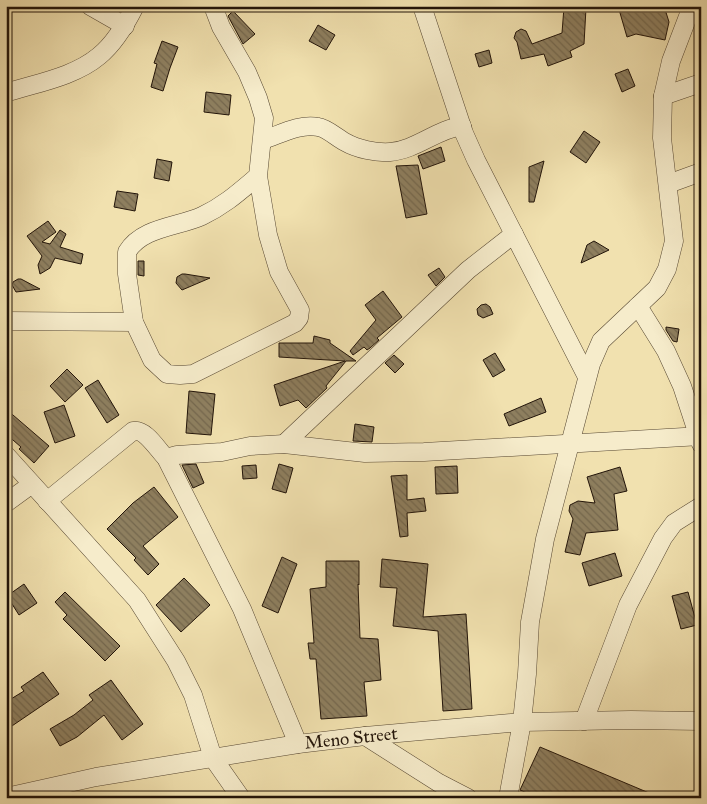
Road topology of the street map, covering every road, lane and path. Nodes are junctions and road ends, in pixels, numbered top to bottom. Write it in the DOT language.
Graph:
graph roads {
  1 [pos="90,6"];
  2 [pos="136,6"];
  3 [pos="213,6"];
  4 [pos="422,6"];
  5 [pos="692,6"];
  6 [pos="125,26"];
  7 [pos="701,83"];
  8 [pos="6,93"];
  9 [pos="663,96"];
  10 [pos="462,126"];
  11 [pos="263,140"];
  12 [pos="701,172"];
  13 [pos="258,176"];
  14 [pos="668,184"];
  15 [pos="514,234"];
  16 [pos="638,306"];
  17 [pos="6,321"];
  18 [pos="134,322"];
  19 [pos="587,377"];
  20 [pos="700,438"];
  21 [pos="569,443"];
  22 [pos="284,444"];
  23 [pos="6,455"];
  24 [pos="166,458"];
  25 [pos="32,484"];
  26 [pos="47,501"];
  27 [pos="6,503"];
  28 [pos="701,506"];
  29 [pos="584,721"];
  30 [pos="701,721"];
  31 [pos="522,722"];
  32 [pos="365,736"];
  33 [pos="298,744"];
  34 [pos="213,758"];
  35 [pos="6,797"];
  36 [pos="241,798"];
  37 [pos="468,798"];
  38 [pos="508,798"];
  1 -- 6 [label="street"];
  2 -- 6 [label="street"];
  3 -- 11 [label="street"];
  4 -- 10 [label="street"];
  5 -- 9 [label="street"];
  6 -- 8 [label="street"];
  7 -- 9 [label="street"];
  9 -- 14 [label="street"];
  10 -- 11 [label="street"];
  10 -- 15 [label="street"];
  11 -- 13 [label="street"];
  12 -- 14 [label="street"];
  13 -- 18 [label="street"];
  13 -- 18 [label="street"];
  14 -- 16 [label="street"];
  15 -- 19 [label="street"];
  15 -- 22 [label="street"];
  16 -- 19 [label="street"];
  16 -- 20 [label="street"];
  17 -- 18 [label="street"];
  19 -- 21 [label="street"];
  20 -- 21 [label="street"];
  21 -- 22 [label="street"];
  21 -- 31 [label="street"];
  22 -- 24 [label="street"];
  23 -- 25 [label="street"];
  24 -- 26 [label="street"];
  24 -- 33 [label="street"];
  25 -- 26 [label="street"];
  25 -- 27 [label="street"];
  26 -- 34 [label="street"];
  28 -- 29 [label="street"];
  29 -- 30 [label="street, Meno Street"];
  29 -- 31 [label="street, Meno Street"];
  31 -- 32 [label="street, Meno Street"];
  31 -- 38 [label="street"];
  32 -- 33 [label="street, Meno Street"];
  32 -- 37 [label="street"];
  33 -- 34 [label="street, Meno Street"];
  34 -- 35 [label="street, Meno Street"];
  34 -- 36 [label="street"];
}
